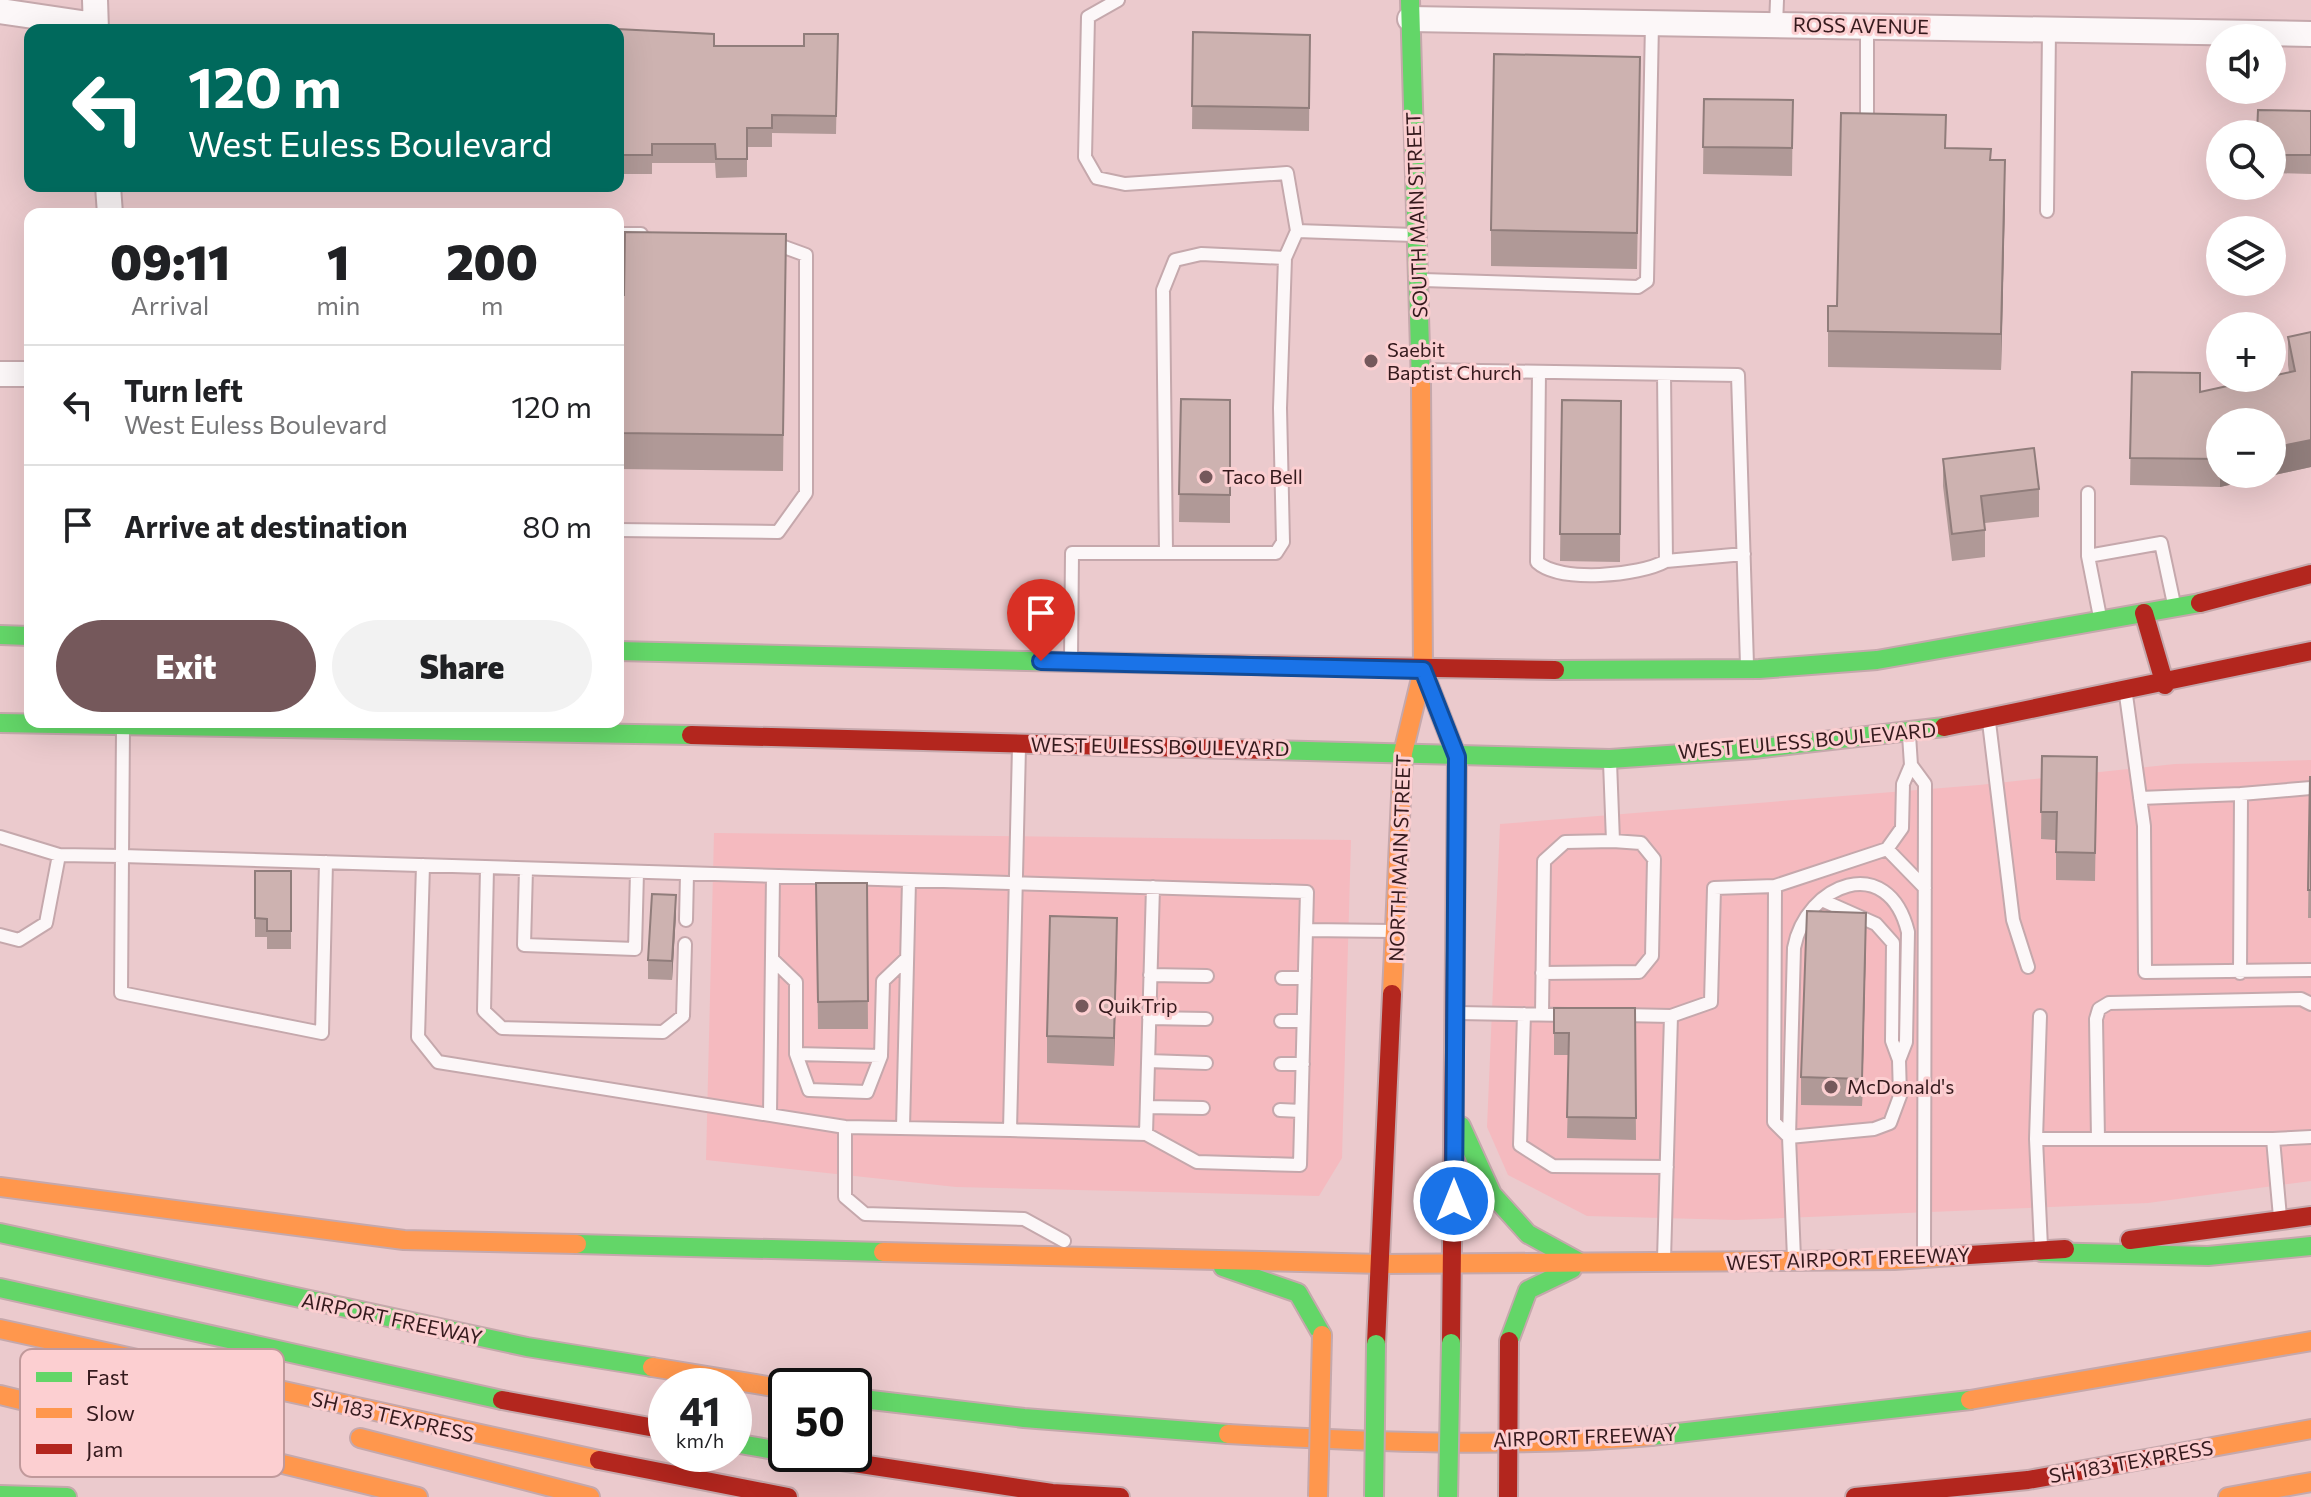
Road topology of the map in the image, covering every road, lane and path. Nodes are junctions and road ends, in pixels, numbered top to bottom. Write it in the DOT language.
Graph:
graph roads {
  1 [pos="95,0"];
  2 [pos="1118,0"];
  3 [pos="1777,0"];
  4 [pos="1410,9"];
  5 [pos="0,11"];
  6 [pos="1652,23"];
  7 [pos="73,24"];
  8 [pos="95,24"];
  9 [pos="1776,25"];
  10 [pos="1867,27"];
  11 [pos="2049,30"];
  12 [pos="2311,34"];
  13 [pos="1867,126"];
  14 [pos="2047,211"];
  15 [pos="1297,231"];
  16 [pos="624,234"];
  17 [pos="662,234"];
  18 [pos="1417,235"];
  19 [pos="764,240"];
  20 [pos="1285,258"];
  21 [pos="1419,280"];
  22 [pos="1420,370"];
  23 [pos="1539,372"];
  24 [pos="0,374"];
  25 [pos="24,374"];
  26 [pos="1664,374"];
  27 [pos="2088,493"];
  28 [pos="624,530"];
  29 [pos="1166,552"];
  30 [pos="1744,554"];
  31 [pos="2088,556"];
  32 [pos="1666,561"];
  33 [pos="2311,574"];
  34 [pos="2175,608"];
  35 [pos="2144,613"];
  36 [pos="2101,620"];
  37 [pos="0,635"];
  38 [pos="24,636"];
  39 [pos="624,651"];
  40 [pos="2311,651"];
  41 [pos="1071,662"];
  42 [pos="1748,668"];
  43 [pos="1423,670"];
  44 [pos="2165,685"];
  45 [pos="2126,692"];
  46 [pos="1989,718"];
  47 [pos="0,723"];
  48 [pos="24,723"];
  49 [pos="123,728"];
  50 [pos="302,728"];
  51 [pos="1909,732"];
  52 [pos="1019,744"];
  53 [pos="1403,753"];
  54 [pos="1457,757"];
  55 [pos="1610,759"];
  56 [pos="1911,765"];
  57 [pos="2311,788"];
  58 [pos="2241,794"];
  59 [pos="2140,798"];
  60 [pos="0,837"];
  61 [pos="1613,841"];
  62 [pos="1887,849"];
  63 [pos="59,855"];
  64 [pos="122,856"];
  65 [pos="326,862"];
  66 [pos="423,865"];
  67 [pos="487,868"];
  68 [pos="526,869"];
  69 [pos="637,872"];
  70 [pos="687,874"];
  71 [pos="773,876"];
  72 [pos="909,881"];
  73 [pos="1016,884"];
  74 [pos="1775,886"];
  75 [pos="1153,887"];
  76 [pos="1925,888"];
  77 [pos="1824,901"];
  78 [pos="686,920"];
  79 [pos="1306,930"];
  80 [pos="1398,931"];
  81 [pos="0,935"];
  82 [pos="685,944"];
  83 [pos="772,959"];
  84 [pos="906,959"];
  85 [pos="2028,967"];
  86 [pos="2311,970"];
  87 [pos="1542,973"];
  88 [pos="2240,973"];
  89 [pos="1150,975"];
  90 [pos="1207,976"];
  91 [pos="1282,978"];
  92 [pos="1305,978"];
  93 [pos="2311,1004"];
  94 [pos="1456,1013"];
  95 [pos="1524,1014"];
  96 [pos="1542,1014"];
  97 [pos="1585,1015"];
  98 [pos="1614,1015"];
  99 [pos="1671,1016"];
  100 [pos="2040,1016"];
  101 [pos="1149,1018"];
  102 [pos="1206,1019"];
  103 [pos="1281,1021"];
  104 [pos="1303,1021"];
  105 [pos="796,1054"];
  106 [pos="881,1056"];
  107 [pos="1899,1060"];
  108 [pos="1148,1061"];
  109 [pos="1206,1063"];
  110 [pos="1281,1064"];
  111 [pos="1303,1064"];
  112 [pos="1924,1065"];
  113 [pos="1147,1107"];
  114 [pos="1203,1108"];
  115 [pos="1280,1110"];
  116 [pos="1455,1110"];
  117 [pos="1301,1111"];
  118 [pos="770,1115"];
  119 [pos="845,1127"];
  120 [pos="903,1128"];
  121 [pos="1010,1130"];
  122 [pos="1146,1134"];
  123 [pos="1789,1137"];
  124 [pos="2311,1137"];
  125 [pos="2036,1139"];
  126 [pos="2098,1139"];
  127 [pos="2273,1139"];
  128 [pos="1667,1167"];
  129 [pos="0,1187"];
  130 [pos="2311,1216"];
  131 [pos="2281,1222"];
  132 [pos="0,1233"];
  133 [pos="2311,1246"];
  134 [pos="2041,1252"];
  135 [pos="1088,1255"];
  136 [pos="1924,1259"];
  137 [pos="1203,1260"];
  138 [pos="1795,1261"];
  139 [pos="1664,1263"];
  140 [pos="1382,1264"];
  141 [pos="1583,1264"];
  142 [pos="1454,1266"];
  143 [pos="0,1288"];
  144 [pos="0,1329"];
  145 [pos="2311,1341"];
  146 [pos="89,1349"];
  147 [pos="273,1349"];
  148 [pos="284,1352"];
  149 [pos="768,1386"];
  150 [pos="284,1393"];
  151 [pos="0,1395"];
  152 [pos="20,1400"];
  153 [pos="872,1400"];
  154 [pos="648,1427"];
  155 [pos="2311,1429"];
  156 [pos="336,1432"];
  157 [pos="284,1464"];
  158 [pos="872,1466"];
  159 [pos="2311,1482"];
  160 [pos="0,1495"];
  161 [pos="67,1497"];
  162 [pos="418,1497"];
  163 [pos="590,1497"];
  164 [pos="788,1497"];
  165 [pos="1120,1497"];
  166 [pos="1318,1497"];
  167 [pos="1374,1497"];
  168 [pos="1448,1497"];
  169 [pos="1508,1497"];
  170 [pos="1855,1497"];
  171 [pos="2228,1497"];
  1 -- 8 [label="street"];
  2 -- 15 [label="lane"];
  3 -- 9 [label="lane"];
  4 -- 6 [label="street, ROSS AVENUE"];
  4 -- 18 [label="main road, SOUTH MAIN STREET"];
  5 -- 7 [label="street"];
  6 -- 9 [label="street, ROSS AVENUE"];
  6 -- 21 [label="lane"];
  9 -- 10 [label="street, ROSS AVENUE"];
  10 -- 11 [label="street, ROSS AVENUE"];
  10 -- 13 [label="lane"];
  11 -- 12 [label="street, ROSS AVENUE"];
  11 -- 14 [label="lane"];
  15 -- 18 [label="lane"];
  15 -- 20 [label="lane"];
  16 -- 17 [label="lane"];
  18 -- 21 [label="main road, SOUTH MAIN STREET"];
  19 -- 28 [label="lane"];
  20 -- 29 [label="lane"];
  20 -- 29 [label="lane"];
  21 -- 22 [label="main road, SOUTH MAIN STREET"];
  22 -- 23 [label="lane"];
  22 -- 43 [label="main road, SOUTH MAIN STREET"];
  23 -- 26 [label="lane"];
  23 -- 32 [label="lane"];
  24 -- 25 [label="street"];
  26 -- 30 [label="lane"];
  26 -- 32 [label="lane"];
  27 -- 31 [label="lane"];
  29 -- 41 [label="lane"];
  30 -- 32 [label="lane"];
  30 -- 42 [label="lane"];
  31 -- 34 [label="lane"];
  31 -- 36 [label="lane"];
  33 -- 34 [label="main road"];
  34 -- 35 [label="main road"];
  35 -- 36 [label="main road"];
  35 -- 44 [label="main road"];
  36 -- 42 [label="main road"];
  37 -- 38 [label="main road"];
  39 -- 41 [label="main road"];
  40 -- 44 [label="main road, WEST EULESS BOULEVARD"];
  41 -- 43 [label="main road"];
  42 -- 43 [label="main road"];
  43 -- 53 [label="main road, NORTH MAIN STREET"];
  43 -- 54 [label="main road"];
  44 -- 45 [label="main road, WEST EULESS BOULEVARD"];
  45 -- 46 [label="main road, WEST EULESS BOULEVARD"];
  45 -- 59 [label="lane"];
  46 -- 51 [label="main road, WEST EULESS BOULEVARD"];
  46 -- 85 [label="lane"];
  47 -- 48 [label="main road, WEST EULESS BOULEVARD"];
  49 -- 64 [label="lane"];
  50 -- 52 [label="main road, WEST EULESS BOULEVARD"];
  51 -- 55 [label="main road, WEST EULESS BOULEVARD"];
  51 -- 56 [label="lane"];
  52 -- 53 [label="main road, WEST EULESS BOULEVARD"];
  52 -- 73 [label="lane"];
  53 -- 54 [label="main road, WEST EULESS BOULEVARD"];
  53 -- 80 [label="main road, NORTH MAIN STREET"];
  54 -- 55 [label="main road, WEST EULESS BOULEVARD"];
  54 -- 94 [label="main road"];
  55 -- 61 [label="lane"];
  56 -- 62 [label="lane"];
  56 -- 76 [label="lane"];
  57 -- 58 [label="lane"];
  58 -- 59 [label="lane"];
  58 -- 88 [label="lane"];
  59 -- 88 [label="lane"];
  60 -- 63 [label="lane"];
  61 -- 87 [label="lane"];
  61 -- 87 [label="lane"];
  62 -- 74 [label="lane"];
  62 -- 76 [label="lane"];
  63 -- 64 [label="lane"];
  63 -- 81 [label="lane"];
  64 -- 65 [label="lane"];
  64 -- 65 [label="lane"];
  65 -- 66 [label="lane"];
  66 -- 67 [label="lane"];
  66 -- 118 [label="lane"];
  67 -- 68 [label="lane"];
  67 -- 82 [label="lane"];
  68 -- 69 [label="lane"];
  68 -- 69 [label="lane"];
  69 -- 70 [label="lane"];
  70 -- 71 [label="lane"];
  70 -- 78 [label="lane"];
  71 -- 72 [label="lane"];
  71 -- 83 [label="lane"];
  72 -- 73 [label="lane"];
  72 -- 84 [label="lane"];
  73 -- 75 [label="lane"];
  73 -- 121 [label="lane"];
  74 -- 99 [label="lane"];
  74 -- 123 [label="lane"];
  75 -- 79 [label="lane"];
  75 -- 89 [label="lane"];
  76 -- 112 [label="lane"];
  77 -- 107 [label="lane"];
  77 -- 107 [label="lane"];
  77 -- 123 [label="lane"];
  79 -- 80 [label="lane"];
  79 -- 92 [label="lane"];
  80 -- 140 [label="main road, NORTH MAIN STREET"];
  83 -- 105 [label="lane"];
  83 -- 118 [label="lane"];
  84 -- 106 [label="lane"];
  84 -- 120 [label="lane"];
  86 -- 88 [label="lane"];
  87 -- 96 [label="lane"];
  89 -- 90 [label="lane"];
  89 -- 101 [label="lane"];
  91 -- 92 [label="lane"];
  92 -- 104 [label="lane"];
  93 -- 126 [label="lane"];
  94 -- 95 [label="lane"];
  94 -- 116 [label="main road"];
  95 -- 96 [label="lane"];
  95 -- 128 [label="lane"];
  96 -- 97 [label="lane"];
  98 -- 99 [label="lane"];
  99 -- 128 [label="lane"];
  100 -- 125 [label="lane"];
  101 -- 102 [label="lane"];
  101 -- 108 [label="lane"];
  103 -- 104 [label="lane"];
  104 -- 111 [label="lane"];
  105 -- 106 [label="lane"];
  105 -- 106 [label="lane"];
  107 -- 112 [label="lane"];
  107 -- 123 [label="lane"];
  108 -- 109 [label="lane"];
  108 -- 113 [label="lane"];
  110 -- 111 [label="lane"];
  111 -- 117 [label="lane"];
  112 -- 136 [label="lane"];
  113 -- 114 [label="lane"];
  113 -- 122 [label="lane"];
  115 -- 117 [label="lane"];
  116 -- 141 [label="main road"];
  116 -- 142 [label="main road"];
  117 -- 122 [label="lane"];
  118 -- 119 [label="lane"];
  119 -- 120 [label="lane"];
  119 -- 135 [label="lane"];
  120 -- 121 [label="lane"];
  121 -- 122 [label="lane"];
  123 -- 138 [label="lane"];
  124 -- 127 [label="lane"];
  125 -- 126 [label="lane"];
  125 -- 134 [label="lane"];
  126 -- 127 [label="lane"];
  127 -- 131 [label="lane"];
  128 -- 139 [label="lane"];
  129 -- 135 [label="main road, WEST AIRPORT FREEWAY"];
  130 -- 131 [label="main road, WEST AIRPORT FREEWAY"];
  131 -- 134 [label="main road, WEST AIRPORT FREEWAY"];
  132 -- 149 [label="main road, AIRPORT FREEWAY"];
  133 -- 134 [label="main road"];
  134 -- 136 [label="main road, WEST AIRPORT FREEWAY"];
  135 -- 137 [label="main road, WEST AIRPORT FREEWAY"];
  136 -- 138 [label="main road, WEST AIRPORT FREEWAY"];
  137 -- 140 [label="main road, WEST AIRPORT FREEWAY"];
  137 -- 166 [label="main road, bridge"];
  138 -- 139 [label="main road, WEST AIRPORT FREEWAY"];
  139 -- 141 [label="main road, WEST AIRPORT FREEWAY"];
  140 -- 142 [label="main road, WEST AIRPORT FREEWAY"];
  140 -- 167 [label="main road, NORTH MAIN STREET, bridge"];
  141 -- 142 [label="main road, WEST AIRPORT FREEWAY"];
  141 -- 169 [label="main road, bridge"];
  142 -- 168 [label="main road, bridge"];
  143 -- 147 [label="main road, SH 183 TEXPRESS"];
  144 -- 146 [label="main road, SH 183 TEXPRESS"];
  145 -- 153 [label="main road, AIRPORT FREEWAY"];
  148 -- 154 [label="main road, SH 183 TEXPRESS"];
  150 -- 164 [label="main road, SH 183 TEXPRESS"];
  151 -- 152 [label="main road"];
  155 -- 170 [label="main road, SH 183 TEXPRESS"];
  156 -- 163 [label="main road"];
  157 -- 162 [label="main road"];
  158 -- 165 [label="main road"];
  159 -- 171 [label="main road"];
  160 -- 161 [label="main road"];
}
